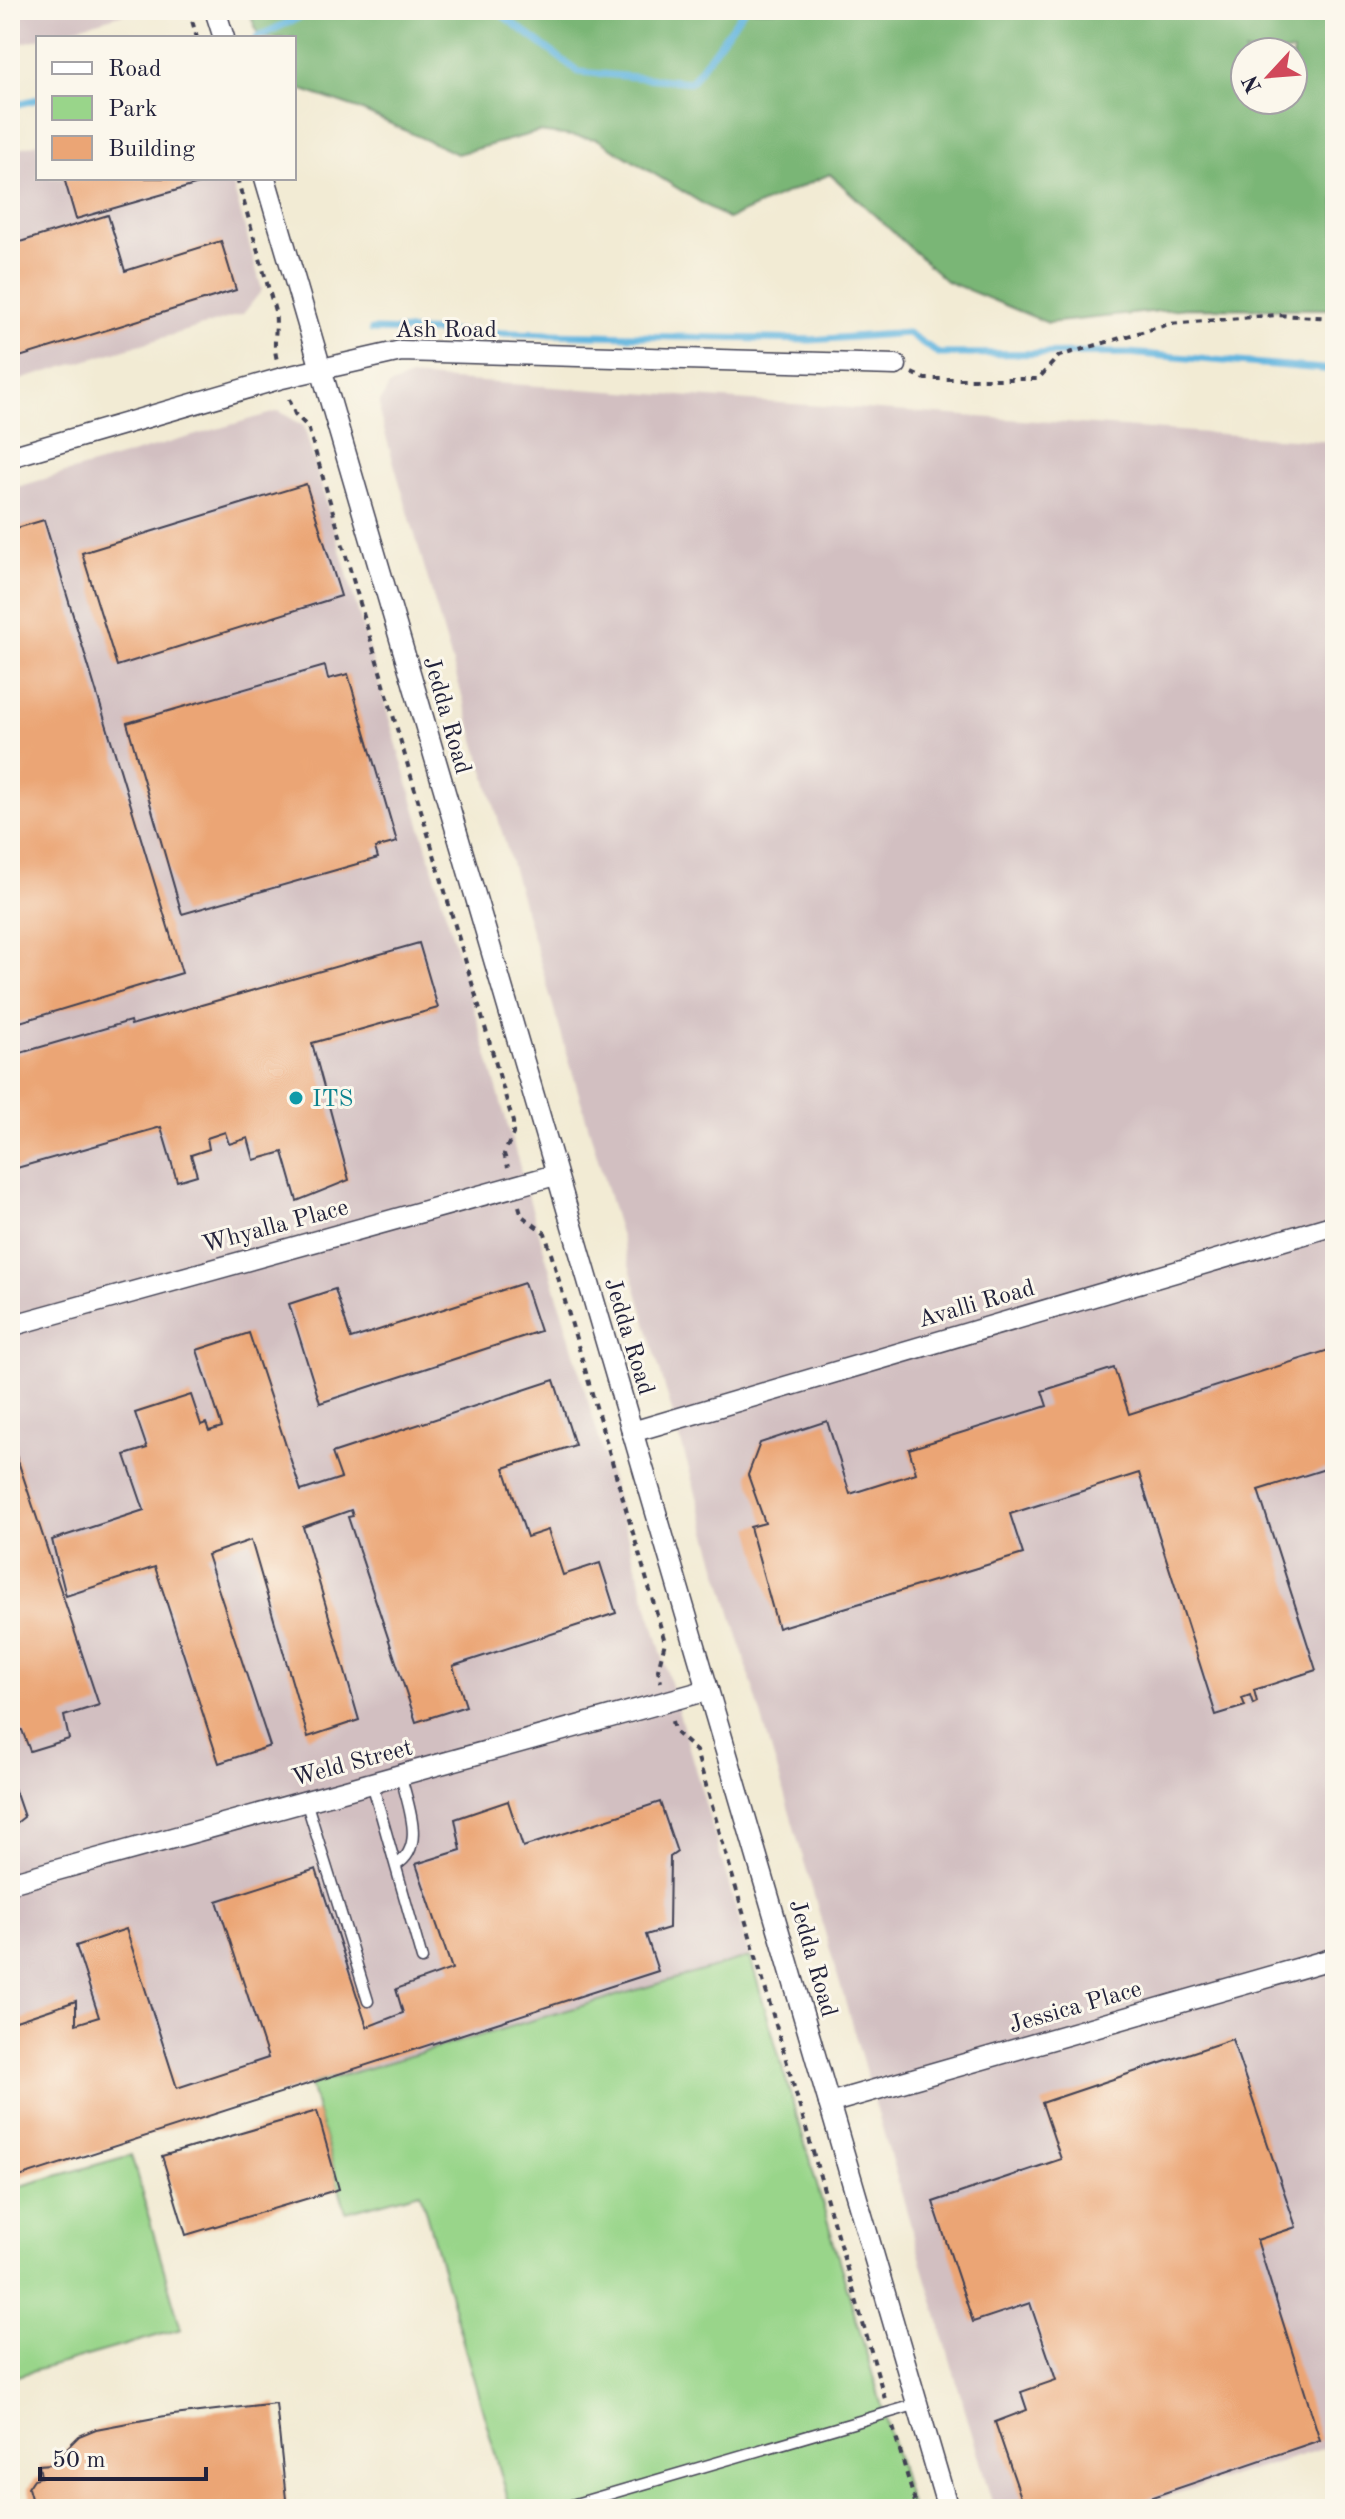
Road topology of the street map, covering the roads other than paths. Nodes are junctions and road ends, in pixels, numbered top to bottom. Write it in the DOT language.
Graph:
graph roads {
  1 [pos="215,10"];
  2 [pos="223,36"];
  3 [pos="266,180"];
  4 [pos="896,365"];
  5 [pos="321,368"];
  6 [pos="10,457"];
  7 [pos="555,1175"];
  8 [pos="1335,1225"];
  9 [pos="10,1326"];
  10 [pos="632,1432"];
  11 [pos="708,1690"];
  12 [pos="401,1776"];
  13 [pos="372,1783"];
  14 [pos="306,1801"];
  15 [pos="396,1865"];
  16 [pos="10,1883"];
  17 [pos="1335,1958"];
  18 [pos="422,1959"];
  19 [pos="368,2001"];
  20 [pos="829,2103"];
  21 [pos="918,2404"];
  22 [pos="558,2509"];
  23 [pos="948,2509"];
  1 -- 2 [label="street"];
  3 -- 5 [label="street, Jedda Road"];
  4 -- 5 [label="street, Ash Road"];
  5 -- 6 [label="street, Ash Road"];
  5 -- 7 [label="street, Jedda Road"];
  7 -- 9 [label="street, Whyalla Place"];
  7 -- 10 [label="street, Jedda Road"];
  8 -- 10 [label="street, Avalli Road"];
  10 -- 11 [label="street, Jedda Road"];
  11 -- 12 [label="street, Weld Street"];
  11 -- 20 [label="street, Jedda Road"];
  12 -- 13 [label="street, Weld Street"];
  12 -- 15 [label="lane"];
  13 -- 14 [label="street, Weld Street"];
  13 -- 15 [label="lane"];
  14 -- 16 [label="street, Weld Street"];
  14 -- 19 [label="lane"];
  15 -- 18 [label="lane"];
  17 -- 20 [label="street, Jessica Place"];
  20 -- 21 [label="street, Jedda Road"];
  21 -- 22 [label="lane"];
  21 -- 23 [label="street, Jedda Road"];
}
